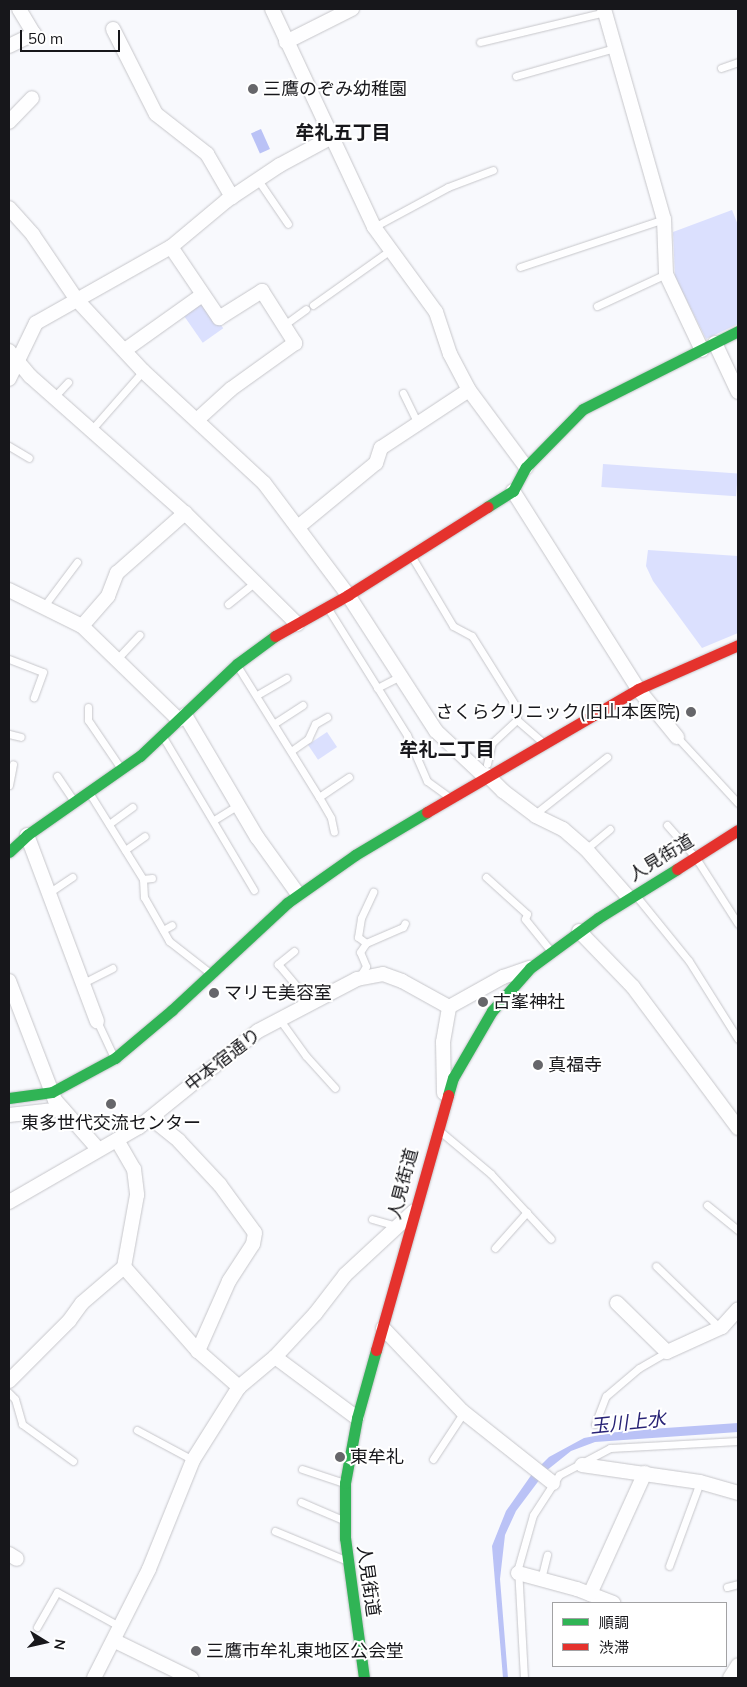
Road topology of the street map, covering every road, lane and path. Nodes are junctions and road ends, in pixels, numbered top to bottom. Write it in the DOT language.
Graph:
graph roads {
  1 [pos="18,9"];
  2 [pos="272,9"];
  3 [pos="352,9"];
  4 [pos="605,10"];
  5 [pos="113,29"];
  6 [pos="286,42"];
  7 [pos="480,42"];
  8 [pos="9,46"];
  9 [pos="615,48"];
  10 [pos="738,62"];
  11 [pos="721,68"];
  12 [pos="516,76"];
  13 [pos="32,98"];
  14 [pos="9,122"];
  15 [pos="330,138"];
  16 [pos="493,170"];
  17 [pos="258,180"];
  18 [pos="232,197"];
  19 [pos="9,208"];
  20 [pos="664,219"];
  21 [pos="288,224"];
  22 [pos="374,227"];
  23 [pos="171,247"];
  24 [pos="389,251"];
  25 [pos="520,267"];
  26 [pos="666,274"];
  27 [pos="202,295"];
  28 [pos="77,300"];
  29 [pos="313,305"];
  30 [pos="597,306"];
  31 [pos="306,309"];
  32 [pos="284,325"];
  33 [pos="738,331"];
  34 [pos="715,343"];
  35 [pos="125,350"];
  36 [pos="702,350"];
  37 [pos="9,351"];
  38 [pos="19,362"];
  39 [pos="143,371"];
  40 [pos="9,379"];
  41 [pos="68,382"];
  42 [pos="469,390"];
  43 [pos="738,392"];
  44 [pos="404,393"];
  45 [pos="55,396"];
  46 [pos="198,419"];
  47 [pos="418,424"];
  48 [pos="93,428"];
  49 [pos="9,446"];
  50 [pos="29,458"];
  51 [pos="526,467"];
  52 [pos="513,491"];
  53 [pos="185,513"];
  54 [pos="298,527"];
  55 [pos="411,554"];
  56 [pos="77,562"];
  57 [pos="254,582"];
  58 [pos="9,590"];
  59 [pos="348,595"];
  60 [pos="228,604"];
  61 [pos="44,606"];
  62 [pos="326,606"];
  63 [pos="297,624"];
  64 [pos="82,626"];
  65 [pos="139,635"];
  66 [pos="738,645"];
  67 [pos="9,659"];
  68 [pos="117,659"];
  69 [pos="237,664"];
  70 [pos="399,676"];
  71 [pos="287,678"];
  72 [pos="377,688"];
  73 [pos="638,689"];
  74 [pos="258,695"];
  75 [pos="34,697"];
  76 [pos="303,705"];
  77 [pos="88,707"];
  78 [pos="327,717"];
  79 [pos="182,718"];
  80 [pos="517,720"];
  81 [pos="275,723"];
  82 [pos="9,734"];
  83 [pos="163,736"];
  84 [pos="21,737"];
  85 [pos="676,737"];
  86 [pos="542,742"];
  87 [pos="291,751"];
  88 [pos="607,757"];
  89 [pos="13,764"];
  90 [pos="122,769"];
  91 [pos="486,772"];
  92 [pos="57,776"];
  93 [pos="349,777"];
  94 [pos="9,786"];
  95 [pos="89,791"];
  96 [pos="319,797"];
  97 [pos="450,798"];
  98 [pos="74,801"];
  99 [pos="738,803"];
  100 [pos="238,805"];
  101 [pos="132,808"];
  102 [pos="535,814"];
  103 [pos="214,820"];
  104 [pos="109,824"];
  105 [pos="667,825"];
  106 [pos="610,829"];
  107 [pos="738,830"];
  108 [pos="334,832"];
  109 [pos="26,835"];
  110 [pos="145,836"];
  111 [pos="125,850"];
  112 [pos="586,850"];
  113 [pos="9,852"];
  114 [pos="696,858"];
  115 [pos="72,877"];
  116 [pos="486,877"];
  117 [pos="152,878"];
  118 [pos="143,879"];
  119 [pos="254,890"];
  120 [pos="50,892"];
  121 [pos="373,892"];
  122 [pos="298,894"];
  123 [pos="632,896"];
  124 [pos="405,923"];
  125 [pos="738,924"];
  126 [pos="172,925"];
  127 [pos="163,930"];
  128 [pos="579,931"];
  129 [pos="366,943"];
  130 [pos="550,950"];
  131 [pos="294,951"];
  132 [pos="112,968"];
  133 [pos="530,968"];
  134 [pos="210,973"];
  135 [pos="358,979"];
  136 [pos="9,981"];
  137 [pos="83,983"];
  138 [pos="310,1002"];
  139 [pos="449,1007"];
  140 [pos="280,1020"];
  141 [pos="97,1021"];
  142 [pos="738,1039"];
  143 [pos="115,1058"];
  144 [pos="335,1088"];
  145 [pos="52,1092"];
  146 [pos="9,1098"];
  147 [pos="444,1104"];
  148 [pos="63,1108"];
  149 [pos="9,1115"];
  150 [pos="151,1118"];
  151 [pos="436,1128"];
  152 [pos="738,1128"];
  153 [pos="118,1140"];
  154 [pos="98,1149"];
  155 [pos="9,1202"];
  156 [pos="708,1205"];
  157 [pos="414,1211"];
  158 [pos="527,1212"];
  159 [pos="372,1219"];
  160 [pos="397,1226"];
  161 [pos="738,1230"];
  162 [pos="551,1239"];
  163 [pos="495,1248"];
  164 [pos="656,1266"];
  165 [pos="124,1267"];
  166 [pos="617,1303"];
  167 [pos="738,1309"];
  168 [pos="382,1328"];
  169 [pos="720,1329"];
  170 [pos="198,1351"];
  171 [pos="668,1352"];
  172 [pos="275,1357"];
  173 [pos="9,1381"];
  174 [pos="238,1387"];
  175 [pos="9,1393"];
  176 [pos="464,1412"];
  177 [pos="357,1418"];
  178 [pos="595,1424"];
  179 [pos="137,1430"];
  180 [pos="738,1441"];
  181 [pos="433,1459"];
  182 [pos="193,1460"];
  183 [pos="73,1461"];
  184 [pos="582,1465"];
  185 [pos="302,1469"];
  186 [pos="645,1473"];
  187 [pos="549,1480"];
  188 [pos="700,1482"];
  189 [pos="345,1483"];
  190 [pos="738,1493"];
  191 [pos="301,1502"];
  192 [pos="343,1520"];
  193 [pos="275,1531"];
  194 [pos="547,1555"];
  195 [pos="348,1561"];
  196 [pos="669,1566"];
  197 [pos="518,1573"];
  198 [pos="541,1579"];
  199 [pos="738,1584"];
  200 [pos="727,1587"];
  201 [pos="590,1594"];
  202 [pos="610,1602"];
  203 [pos="37,1627"];
  204 [pos="121,1628"];
  205 [pos="115,1641"];
  206 [pos="94,1678"];
  207 [pos="191,1678"];
  208 [pos="364,1678"];
  209 [pos="524,1678"];
  1 -- 8 [label="street"];
  2 -- 6 [label="street"];
  3 -- 6 [label="street"];
  4 -- 7 [label="lane"];
  4 -- 9 [label="street"];
  5 -- 18 [label="street"];
  6 -- 15 [label="street"];
  9 -- 12 [label="lane"];
  9 -- 20 [label="street"];
  10 -- 11 [label="lane"];
  13 -- 14 [label="street"];
  15 -- 17 [label="street"];
  15 -- 22 [label="street"];
  16 -- 22 [label="lane"];
  17 -- 18 [label="street"];
  17 -- 21 [label="lane"];
  18 -- 23 [label="street"];
  19 -- 28 [label="street"];
  20 -- 25 [label="lane"];
  20 -- 26 [label="street"];
  22 -- 24 [label="street"];
  23 -- 27 [label="street"];
  23 -- 28 [label="street"];
  24 -- 29 [label="lane"];
  24 -- 42 [label="street"];
  26 -- 30 [label="lane"];
  26 -- 36 [label="street"];
  27 -- 32 [label="street"];
  27 -- 35 [label="street"];
  28 -- 35 [label="street"];
  28 -- 38 [label="street"];
  31 -- 32 [label="lane"];
  32 -- 46 [label="street"];
  33 -- 34 [label="street"];
  34 -- 36 [label="street"];
  34 -- 43 [label="street"];
  35 -- 39 [label="street"];
  36 -- 51 [label="street"];
  37 -- 38 [label="street"];
  38 -- 40 [label="street"];
  38 -- 45 [label="street"];
  39 -- 46 [label="street"];
  39 -- 48 [label="lane"];
  41 -- 45 [label="lane"];
  42 -- 47 [label="street"];
  42 -- 51 [label="street"];
  44 -- 47 [label="lane"];
  45 -- 48 [label="street"];
  46 -- 54 [label="street"];
  47 -- 54 [label="street"];
  48 -- 53 [label="street"];
  49 -- 50 [label="lane"];
  51 -- 52 [label="street"];
  52 -- 55 [label="street"];
  52 -- 73 [label="street"];
  53 -- 57 [label="street"];
  53 -- 64 [label="street"];
  54 -- 59 [label="street"];
  55 -- 59 [label="street"];
  55 -- 80 [label="lane"];
  56 -- 61 [label="lane"];
  57 -- 60 [label="lane"];
  57 -- 63 [label="street"];
  58 -- 61 [label="street"];
  59 -- 62 [label="street"];
  59 -- 70 [label="street"];
  61 -- 64 [label="street"];
  62 -- 63 [label="street"];
  62 -- 72 [label="lane"];
  63 -- 69 [label="street"];
  64 -- 68 [label="street"];
  65 -- 68 [label="lane"];
  66 -- 73 [label="street"];
  67 -- 75 [label="lane"];
  68 -- 79 [label="street"];
  69 -- 74 [label="lane"];
  69 -- 79 [label="street"];
  70 -- 72 [label="lane"];
  70 -- 91 [label="street"];
  71 -- 74 [label="lane"];
  72 -- 97 [label="lane"];
  73 -- 85 [label="street"];
  73 -- 86 [label="street"];
  74 -- 81 [label="lane"];
  76 -- 81 [label="lane"];
  77 -- 90 [label="lane"];
  78 -- 87 [label="lane"];
  79 -- 83 [label="street"];
  79 -- 100 [label="street"];
  80 -- 86 [label="lane"];
  80 -- 91 [label="lane"];
  81 -- 87 [label="lane"];
  82 -- 84 [label="lane"];
  83 -- 90 [label="street"];
  83 -- 103 [label="lane"];
  85 -- 99 [label="lane"];
  86 -- 91 [label="street"];
  87 -- 96 [label="lane"];
  88 -- 102 [label="lane"];
  89 -- 94 [label="lane"];
  90 -- 95 [label="street"];
  91 -- 97 [label="street"];
  91 -- 102 [label="street"];
  92 -- 98 [label="lane"];
  93 -- 96 [label="lane"];
  95 -- 98 [label="street"];
  95 -- 104 [label="lane"];
  96 -- 108 [label="lane"];
  97 -- 122 [label="street"];
  98 -- 109 [label="street"];
  100 -- 103 [label="lane"];
  100 -- 122 [label="street"];
  101 -- 104 [label="lane"];
  102 -- 112 [label="street"];
  103 -- 119 [label="lane"];
  104 -- 111 [label="lane"];
  105 -- 114 [label="lane"];
  106 -- 112 [label="lane"];
  107 -- 114 [label="street, 人見街道"];
  109 -- 113 [label="street"];
  109 -- 120 [label="street"];
  110 -- 111 [label="lane"];
  111 -- 118 [label="lane"];
  112 -- 123 [label="street"];
  114 -- 123 [label="street, 人見街道"];
  114 -- 125 [label="lane"];
  115 -- 120 [label="lane"];
  116 -- 130 [label="lane"];
  117 -- 118 [label="lane"];
  118 -- 127 [label="lane"];
  120 -- 137 [label="street"];
  121 -- 129 [label="lane"];
  122 -- 134 [label="street"];
  123 -- 128 [label="street, 人見街道"];
  123 -- 142 [label="lane"];
  124 -- 129 [label="lane"];
  126 -- 127 [label="lane"];
  127 -- 134 [label="lane"];
  128 -- 130 [label="street, 人見街道"];
  128 -- 152 [label="street"];
  129 -- 135 [label="lane"];
  130 -- 133 [label="street, 人見街道"];
  131 -- 138 [label="lane"];
  132 -- 137 [label="lane"];
  133 -- 139 [label="street"];
  133 -- 147 [label="street, 人見街道"];
  134 -- 143 [label="street"];
  135 -- 138 [label="street, 中本宿通り"];
  135 -- 139 [label="street, 中本宿通り"];
  136 -- 145 [label="street"];
  137 -- 141 [label="street"];
  138 -- 140 [label="street, 中本宿通り"];
  139 -- 147 [label="street"];
  140 -- 144 [label="lane"];
  140 -- 150 [label="street, 中本宿通り"];
  141 -- 143 [label="lane"];
  143 -- 145 [label="street"];
  145 -- 146 [label="street"];
  145 -- 148 [label="street"];
  147 -- 151 [label="street, 人見街道"];
  148 -- 149 [label="street"];
  148 -- 154 [label="street"];
  150 -- 153 [label="street, 中本宿通り"];
  150 -- 170 [label="street"];
  151 -- 157 [label="street, 人見街道"];
  151 -- 158 [label="lane"];
  153 -- 154 [label="street, 中本宿通り"];
  153 -- 165 [label="street"];
  154 -- 155 [label="street, 中本宿通り"];
  156 -- 161 [label="lane"];
  157 -- 160 [label="street"];
  157 -- 168 [label="street, 人見街道"];
  158 -- 162 [label="lane"];
  158 -- 163 [label="lane"];
  159 -- 160 [label="lane"];
  160 -- 172 [label="street"];
  164 -- 169 [label="lane"];
  165 -- 170 [label="street"];
  165 -- 173 [label="street"];
  166 -- 171 [label="street"];
  167 -- 169 [label="street"];
  168 -- 176 [label="street"];
  168 -- 177 [label="street, 人見街道"];
  169 -- 171 [label="street"];
  170 -- 174 [label="street"];
  171 -- 178 [label="lane"];
  172 -- 174 [label="street"];
  172 -- 177 [label="street"];
  174 -- 182 [label="street"];
  175 -- 183 [label="lane"];
  176 -- 181 [label="lane"];
  176 -- 187 [label="street"];
  177 -- 189 [label="street, 人見街道"];
  179 -- 182 [label="lane"];
  180 -- 184 [label="lane"];
  182 -- 204 [label="street"];
  184 -- 186 [label="street"];
  184 -- 187 [label="lane"];
  185 -- 189 [label="lane"];
  186 -- 188 [label="street"];
  186 -- 201 [label="street"];
  187 -- 197 [label="lane"];
  188 -- 190 [label="street"];
  188 -- 196 [label="lane"];
  189 -- 192 [label="street, 人見街道"];
  191 -- 192 [label="lane"];
  192 -- 195 [label="street, 人見街道"];
  193 -- 195 [label="lane"];
  194 -- 198 [label="lane"];
  195 -- 208 [label="street, 人見街道"];
  197 -- 198 [label="street"];
  197 -- 209 [label="lane"];
  198 -- 201 [label="street"];
  199 -- 200 [label="lane"];
  201 -- 202 [label="street"];
  203 -- 204 [label="lane"];
  204 -- 205 [label="street"];
  205 -- 206 [label="street"];
  205 -- 207 [label="street"];
}
